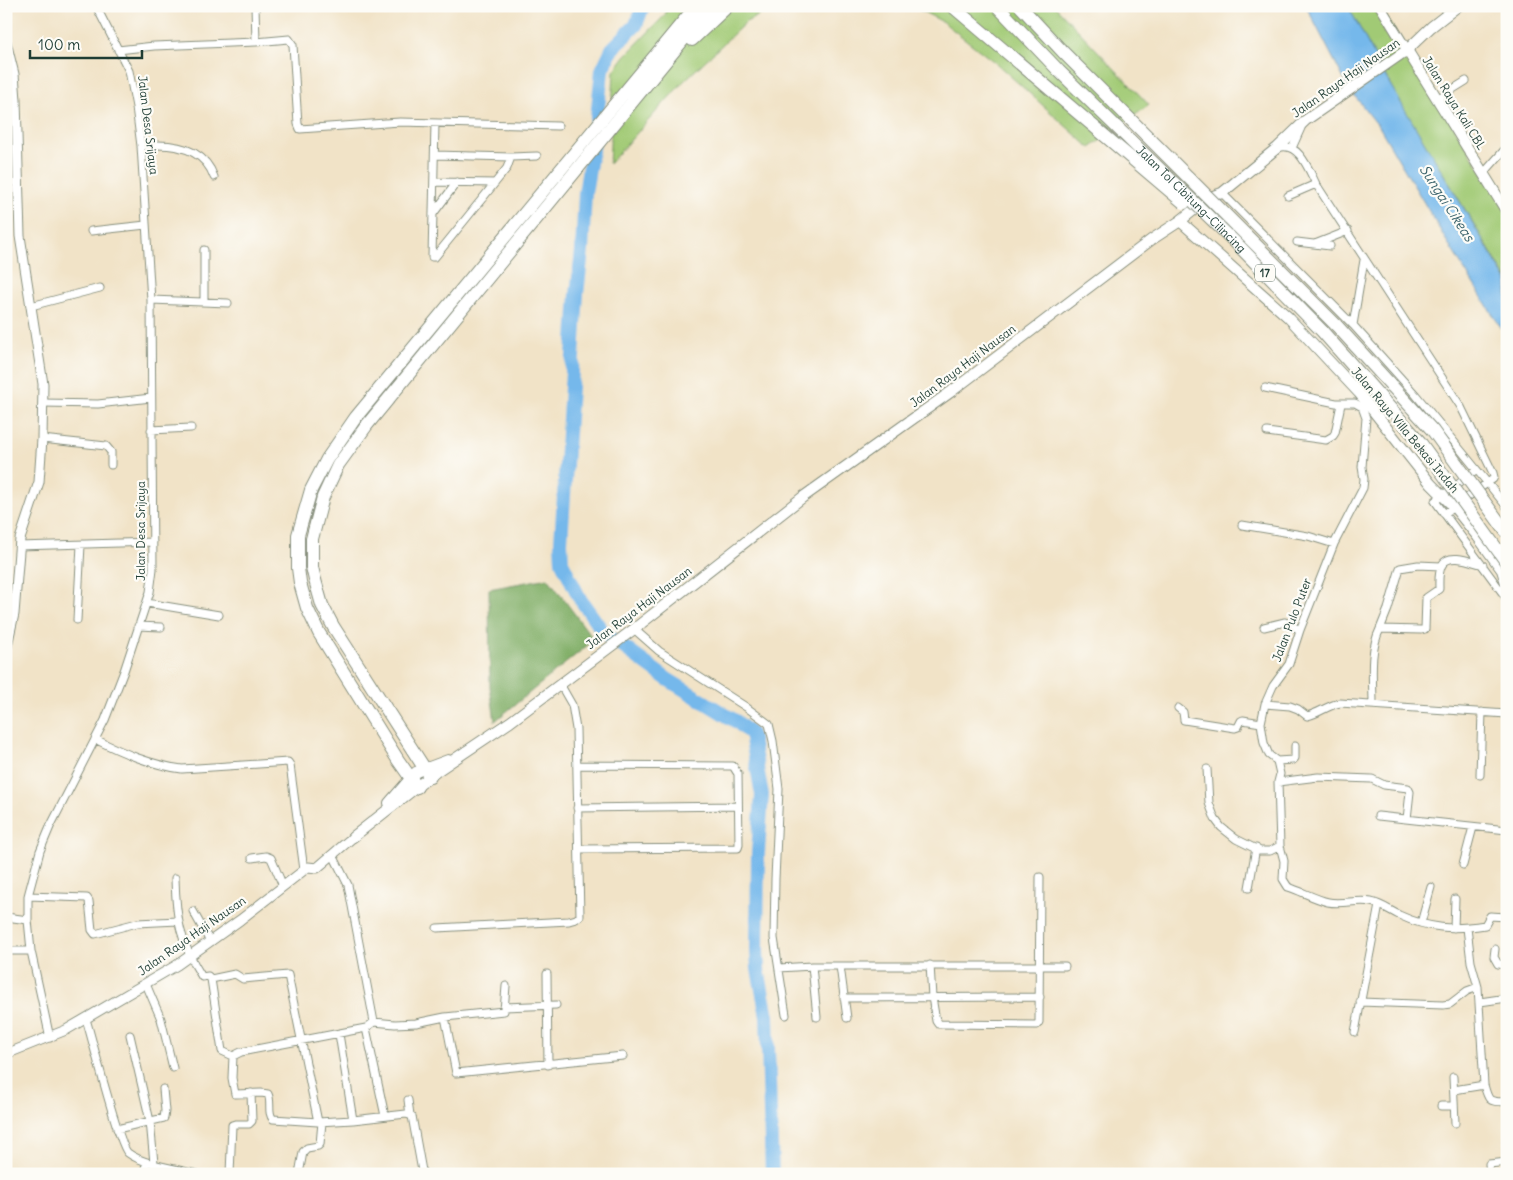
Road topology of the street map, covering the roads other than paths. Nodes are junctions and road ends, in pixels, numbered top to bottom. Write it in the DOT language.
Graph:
graph roads {
  1 [pos="96,6"];
  2 [pos="256,6"];
  3 [pos="691,6"];
  4 [pos="696,6"];
  5 [pos="711,6"];
  6 [pos="728,6"];
  7 [pos="952,6"];
  8 [pos="997,6"];
  9 [pos="1020,6"];
  10 [pos="1380,6"];
  11 [pos="1458,6"];
  12 [pos="672,35"];
  13 [pos="6,42"];
  14 [pos="256,42"];
  15 [pos="118,50"];
  16 [pos="1404,53"];
  17 [pos="1466,81"];
  18 [pos="640,94"];
  19 [pos="1437,99"];
  20 [pos="1306,120"];
  21 [pos="435,123"];
  22 [pos="558,126"];
  23 [pos="141,146"];
  24 [pos="1507,147"];
  25 [pos="1277,148"];
  26 [pos="1292,148"];
  27 [pos="435,156"];
  28 [pos="537,156"];
  29 [pos="511,157"];
  30 [pos="1483,174"];
  31 [pos="214,177"];
  32 [pos="435,182"];
  33 [pos="457,182"];
  34 [pos="495,183"];
  35 [pos="1316,184"];
  36 [pos="1222,193"];
  37 [pos="1288,196"];
  38 [pos="1507,212"];
  39 [pos="433,214"];
  40 [pos="1180,221"];
  41 [pos="146,225"];
  42 [pos="92,230"];
  43 [pos="1348,231"];
  44 [pos="1296,242"];
  45 [pos="1315,244"];
  46 [pos="1239,246"];
  47 [pos="1330,246"];
  48 [pos="204,250"];
  49 [pos="1364,260"];
  50 [pos="100,288"];
  51 [pos="151,300"];
  52 [pos="204,302"];
  53 [pos="228,303"];
  54 [pos="31,306"];
  55 [pos="1353,325"];
  56 [pos="1265,388"];
  57 [pos="152,398"];
  58 [pos="1357,398"];
  59 [pos="43,403"];
  60 [pos="1341,404"];
  61 [pos="191,428"];
  62 [pos="152,430"];
  63 [pos="1268,432"];
  64 [pos="42,439"];
  65 [pos="111,465"];
  66 [pos="1477,470"];
  67 [pos="1488,483"];
  68 [pos="1441,496"];
  69 [pos="1454,507"];
  70 [pos="1507,507"];
  71 [pos="1444,514"];
  72 [pos="1242,525"];
  73 [pos="1507,533"];
  74 [pos="153,542"];
  75 [pos="81,544"];
  76 [pos="1334,544"];
  77 [pos="19,546"];
  78 [pos="1507,563"];
  79 [pos="1483,565"];
  80 [pos="1441,566"];
  81 [pos="1507,586"];
  82 [pos="1507,599"];
  83 [pos="147,603"];
  84 [pos="218,615"];
  85 [pos="77,620"];
  86 [pos="138,626"];
  87 [pos="161,627"];
  88 [pos="1264,627"];
  89 [pos="1380,629"];
  90 [pos="631,630"];
  91 [pos="1300,630"];
  92 [pos="6,650"];
  93 [pos="560,684"];
  94 [pos="1265,704"];
  95 [pos="1373,704"];
  96 [pos="1178,708"];
  97 [pos="1482,712"];
  98 [pos="1507,714"];
  99 [pos="1262,723"];
  100 [pos="95,739"];
  101 [pos="1295,746"];
  102 [pos="1277,761"];
  103 [pos="577,765"];
  104 [pos="1206,769"];
  105 [pos="427,772"];
  106 [pos="1480,775"];
  107 [pos="414,781"];
  108 [pos="1278,782"];
  109 [pos="738,806"];
  110 [pos="578,808"];
  111 [pos="1378,816"];
  112 [pos="1407,819"];
  113 [pos="1473,826"];
  114 [pos="1507,830"];
  115 [pos="353,837"];
  116 [pos="1280,846"];
  117 [pos="1256,848"];
  118 [pos="579,849"];
  119 [pos="333,856"];
  120 [pos="252,858"];
  121 [pos="1463,865"];
  122 [pos="304,870"];
  123 [pos="1040,877"];
  124 [pos="175,878"];
  125 [pos="283,886"];
  126 [pos="1431,887"];
  127 [pos="1248,888"];
  128 [pos="28,896"];
  129 [pos="1455,899"];
  130 [pos="1379,904"];
  131 [pos="193,911"];
  132 [pos="6,917"];
  133 [pos="1507,917"];
  134 [pos="28,920"];
  135 [pos="178,921"];
  136 [pos="1421,923"];
  137 [pos="437,928"];
  138 [pos="1454,928"];
  139 [pos="1467,928"];
  140 [pos="212,941"];
  141 [pos="1495,949"];
  142 [pos="6,951"];
  143 [pos="31,951"];
  144 [pos="189,956"];
  145 [pos="930,965"];
  146 [pos="812,966"];
  147 [pos="840,966"];
  148 [pos="1040,966"];
  149 [pos="1064,966"];
  150 [pos="1507,966"];
  151 [pos="779,968"];
  152 [pos="547,974"];
  153 [pos="211,979"];
  154 [pos="146,984"];
  155 [pos="506,986"];
  156 [pos="1478,987"];
  157 [pos="932,997"];
  158 [pos="1040,997"];
  159 [pos="844,998"];
  160 [pos="1507,998"];
  161 [pos="1360,1002"];
  162 [pos="1480,1002"];
  163 [pos="547,1005"];
  164 [pos="556,1005"];
  165 [pos="504,1007"];
  166 [pos="786,1015"];
  167 [pos="817,1017"];
  168 [pos="86,1018"];
  169 [pos="445,1018"];
  170 [pos="847,1018"];
  171 [pos="374,1022"];
  172 [pos="366,1028"];
  173 [pos="1355,1032"];
  174 [pos="130,1034"];
  175 [pos="339,1034"];
  176 [pos="50,1038"];
  177 [pos="301,1041"];
  178 [pos="6,1054"];
  179 [pos="233,1056"];
  180 [pos="623,1056"];
  181 [pos="548,1065"];
  182 [pos="173,1068"];
  183 [pos="1453,1077"];
  184 [pos="1484,1085"];
  185 [pos="163,1089"];
  186 [pos="1454,1090"];
  187 [pos="251,1094"];
  188 [pos="408,1100"];
  189 [pos="1507,1102"];
  190 [pos="1442,1106"];
  191 [pos="1454,1106"];
  192 [pos="410,1114"];
  193 [pos="385,1116"];
  194 [pos="353,1120"];
  195 [pos="150,1121"];
  196 [pos="320,1122"];
  197 [pos="1455,1124"];
  198 [pos="117,1129"];
  199 [pos="150,1162"];
  200 [pos="1507,1162"];
  201 [pos="422,1171"];
  202 [pos="143,1174"];
  203 [pos="198,1174"];
  204 [pos="230,1174"];
  205 [pos="299,1174"];
  206 [pos="1490,1174"];
  1 -- 15 [label="street, Jalan Desa Srijaya"];
  2 -- 14 [label="street"];
  3 -- 12 [label="highway"];
  4 -- 12 [label="highway"];
  5 -- 18 [label="highway"];
  6 -- 18 [label="highway"];
  7 -- 46 [label="highway, bridge"];
  8 -- 46 [label="highway, Jalan Tol Cibitung–Cilincing / 17, bridge"];
  9 -- 73 [label="highway, Jalan Tol Cibitung–Cilincing / 17, bridge"];
  10 -- 16 [label="street, Jalan Raya Kali CBL"];
  11 -- 16 [label="main road, Jalan Raya Haji Nausan"];
  12 -- 107 [label="highway"];
  13 -- 54 [label="street"];
  14 -- 15 [label="street"];
  14 -- 21 [label="street"];
  15 -- 23 [label="street, Jalan Desa Srijaya"];
  16 -- 19 [label="main road, Jalan Raya Kali CBL"];
  16 -- 20 [label="main road, Jalan Raya Haji Nausan"];
  17 -- 19 [label="street"];
  18 -- 105 [label="highway"];
  19 -- 30 [label="main road, Jalan Raya Kali CBL"];
  20 -- 25 [label="main road, Jalan Raya Haji Nausan"];
  20 -- 26 [label="street"];
  21 -- 22 [label="street"];
  21 -- 27 [label="street"];
  23 -- 31 [label="street"];
  23 -- 41 [label="street, Jalan Desa Srijaya"];
  24 -- 30 [label="street"];
  25 -- 26 [label="street"];
  25 -- 36 [label="main road, Jalan Raya Haji Nausan"];
  26 -- 35 [label="street"];
  27 -- 29 [label="street"];
  27 -- 32 [label="street"];
  28 -- 29 [label="street"];
  29 -- 34 [label="street"];
  30 -- 38 [label="main road, Jalan Raya Kali CBL"];
  32 -- 33 [label="street"];
  32 -- 39 [label="street"];
  33 -- 34 [label="street"];
  33 -- 39 [label="street"];
  34 -- 39 [label="street"];
  35 -- 37 [label="street"];
  35 -- 43 [label="street"];
  36 -- 40 [label="main road, Jalan Raya Haji Nausan"];
  36 -- 55 [label="street"];
  40 -- 58 [label="main road, Jalan Raya Villa Bekasi Indah"];
  40 -- 90 [label="main road, Jalan Raya Haji Nausan"];
  41 -- 42 [label="street"];
  41 -- 51 [label="street, Jalan Desa Srijaya"];
  43 -- 45 [label="street"];
  43 -- 49 [label="street"];
  44 -- 45 [label="street"];
  45 -- 47 [label="street"];
  46 -- 78 [label="highway, Jalan Tol Cibitung–Cilincing / 17, bridge"];
  48 -- 52 [label="street"];
  49 -- 55 [label="street"];
  49 -- 67 [label="street"];
  50 -- 54 [label="street"];
  51 -- 52 [label="street"];
  51 -- 57 [label="street, Jalan Desa Srijaya"];
  52 -- 53 [label="street"];
  54 -- 59 [label="street"];
  55 -- 66 [label="street"];
  56 -- 60 [label="street"];
  57 -- 59 [label="street"];
  57 -- 62 [label="street, Jalan Desa Srijaya"];
  58 -- 60 [label="street"];
  58 -- 68 [label="main road, Jalan Raya Villa Bekasi Indah"];
  58 -- 76 [label="street, Jalan Pulo Puter"];
  59 -- 64 [label="street"];
  60 -- 63 [label="street"];
  61 -- 62 [label="street"];
  62 -- 74 [label="street, Jalan Desa Srijaya"];
  64 -- 65 [label="street"];
  64 -- 77 [label="street"];
  66 -- 67 [label="street"];
  66 -- 68 [label="street"];
  67 -- 69 [label="street"];
  67 -- 70 [label="street"];
  68 -- 69 [label="main road, Jalan Raya Villa Bekasi Indah"];
  68 -- 71 [label="street"];
  69 -- 71 [label="street"];
  69 -- 81 [label="main road, Jalan Raya Villa Bekasi Indah"];
  71 -- 79 [label="street"];
  72 -- 76 [label="street"];
  74 -- 75 [label="street"];
  74 -- 83 [label="street, Jalan Desa Srijaya"];
  75 -- 77 [label="street"];
  75 -- 85 [label="street"];
  76 -- 91 [label="street, Jalan Pulo Puter"];
  77 -- 92 [label="street"];
  79 -- 80 [label="street"];
  79 -- 82 [label="street"];
  80 -- 89 [label="street"];
  80 -- 89 [label="street"];
  83 -- 84 [label="street"];
  83 -- 86 [label="street, Jalan Desa Srijaya"];
  86 -- 87 [label="street"];
  86 -- 100 [label="street, Jalan Desa Srijaya"];
  88 -- 91 [label="street"];
  89 -- 95 [label="street"];
  90 -- 93 [label="main road, Jalan Raya Haji Nausan"];
  90 -- 151 [label="street"];
  91 -- 94 [label="street, Jalan Pulo Puter"];
  93 -- 103 [label="street"];
  93 -- 105 [label="main road, Jalan Raya Haji Nausan"];
  94 -- 95 [label="street"];
  94 -- 99 [label="street, Jalan Pulo Puter"];
  95 -- 97 [label="street"];
  96 -- 99 [label="street"];
  97 -- 98 [label="street"];
  97 -- 106 [label="street"];
  99 -- 102 [label="street, Jalan Pulo Puter"];
  100 -- 122 [label="street"];
  100 -- 128 [label="street, Jalan Desa Srijaya"];
  101 -- 102 [label="street"];
  102 -- 108 [label="street, Jalan Pulo Puter"];
  103 -- 109 [label="street"];
  103 -- 110 [label="street"];
  104 -- 117 [label="street"];
  105 -- 107 [label="main road, Jalan Raya Haji Nausan"];
  107 -- 115 [label="main road, Jalan Raya Haji Nausan"];
  108 -- 112 [label="street"];
  108 -- 116 [label="street, Jalan Pulo Puter"];
  109 -- 110 [label="street"];
  109 -- 118 [label="street"];
  110 -- 118 [label="street"];
  111 -- 112 [label="street"];
  112 -- 113 [label="street"];
  113 -- 114 [label="street"];
  113 -- 121 [label="street"];
  115 -- 119 [label="street, Jalan Raya Haji Nausan"];
  116 -- 117 [label="street"];
  116 -- 130 [label="street, Jalan Pulo Puter"];
  117 -- 127 [label="street"];
  118 -- 137 [label="street"];
  119 -- 122 [label="street, Jalan Raya Haji Nausan"];
  119 -- 171 [label="street"];
  120 -- 125 [label="street"];
  122 -- 125 [label="street, Jalan Raya Haji Nausan"];
  123 -- 148 [label="street"];
  124 -- 135 [label="street"];
  125 -- 140 [label="street, Jalan Raya Haji Nausan"];
  126 -- 136 [label="street"];
  128 -- 134 [label="street, Jalan Desa Srijaya"];
  128 -- 135 [label="street"];
  129 -- 138 [label="street"];
  130 -- 136 [label="street"];
  130 -- 161 [label="street"];
  131 -- 140 [label="street"];
  132 -- 134 [label="street"];
  133 -- 139 [label="street"];
  134 -- 143 [label="street, Jalan Desa Srijaya"];
  135 -- 144 [label="street"];
  136 -- 138 [label="street"];
  138 -- 139 [label="street"];
  139 -- 156 [label="street"];
  140 -- 144 [label="street, Jalan Raya Haji Nausan"];
  141 -- 150 [label="street"];
  142 -- 143 [label="street"];
  143 -- 176 [label="street, Jalan Desa Srijaya"];
  144 -- 153 [label="street"];
  144 -- 154 [label="street, Jalan Raya Haji Nausan"];
  145 -- 147 [label="street"];
  145 -- 148 [label="street"];
  145 -- 157 [label="street"];
  146 -- 147 [label="street"];
  146 -- 151 [label="street"];
  146 -- 167 [label="street"];
  147 -- 159 [label="street"];
  148 -- 149 [label="street"];
  148 -- 158 [label="street"];
  151 -- 166 [label="street"];
  152 -- 163 [label="street"];
  153 -- 177 [label="street"];
  153 -- 179 [label="street"];
  154 -- 168 [label="street, Jalan Raya Haji Nausan"];
  154 -- 182 [label="street"];
  155 -- 165 [label="street"];
  156 -- 161 [label="street"];
  156 -- 162 [label="street"];
  157 -- 158 [label="street"];
  157 -- 158 [label="street"];
  157 -- 159 [label="street"];
  159 -- 170 [label="street"];
  160 -- 162 [label="street"];
  161 -- 173 [label="street"];
  162 -- 184 [label="street"];
  163 -- 164 [label="street"];
  163 -- 165 [label="street"];
  163 -- 181 [label="street"];
  165 -- 169 [label="street"];
  168 -- 176 [label="street, Jalan Raya Haji Nausan"];
  168 -- 198 [label="street"];
  169 -- 171 [label="street"];
  169 -- 181 [label="street"];
  171 -- 172 [label="street"];
  172 -- 175 [label="street"];
  172 -- 193 [label="street"];
  174 -- 195 [label="street"];
  175 -- 177 [label="street"];
  175 -- 194 [label="street"];
  176 -- 178 [label="street, Jalan Raya Haji Nausan"];
  177 -- 179 [label="street"];
  177 -- 196 [label="street"];
  179 -- 187 [label="street"];
  180 -- 181 [label="street"];
  183 -- 186 [label="street"];
  184 -- 186 [label="street"];
  184 -- 189 [label="street"];
  185 -- 195 [label="street"];
  186 -- 191 [label="street"];
  187 -- 196 [label="street"];
  187 -- 204 [label="street"];
  188 -- 192 [label="street"];
  190 -- 191 [label="street"];
  191 -- 197 [label="street"];
  192 -- 193 [label="street"];
  192 -- 201 [label="street"];
  193 -- 194 [label="street"];
  194 -- 196 [label="street"];
  195 -- 198 [label="street"];
  195 -- 199 [label="street"];
  196 -- 205 [label="street"];
  198 -- 199 [label="street"];
  199 -- 202 [label="street"];
  199 -- 203 [label="street"];
  200 -- 206 [label="street"];
}
